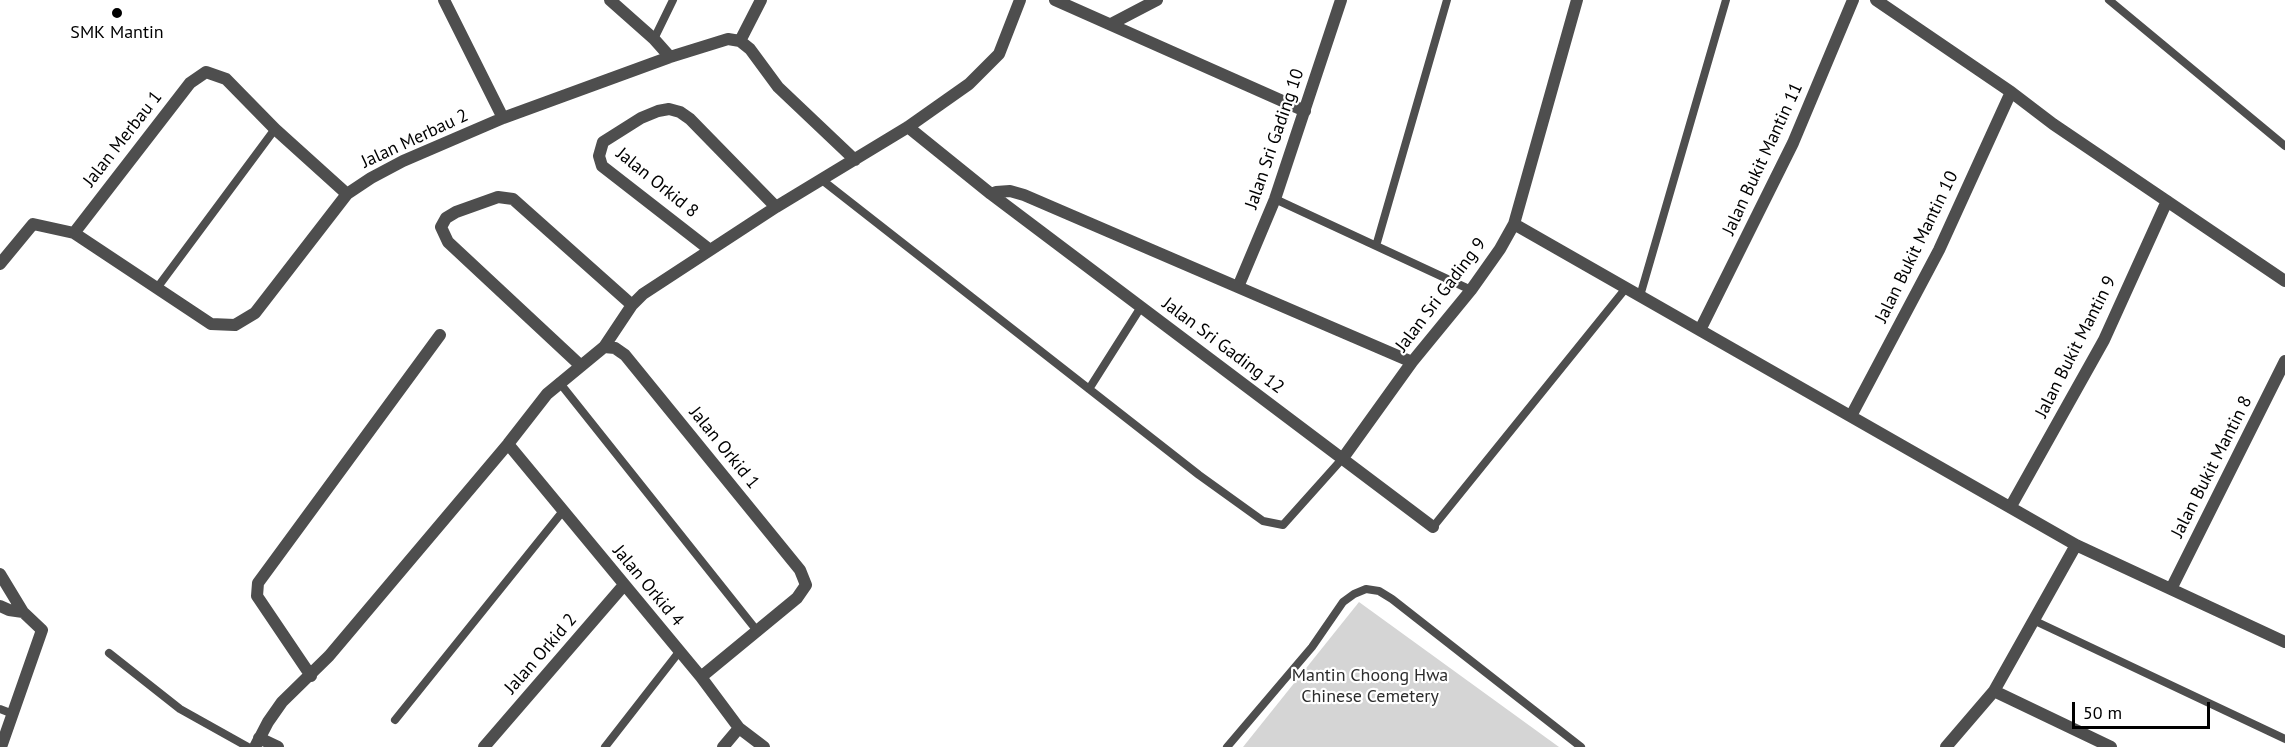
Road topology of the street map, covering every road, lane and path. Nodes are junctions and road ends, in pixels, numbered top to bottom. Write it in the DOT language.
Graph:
graph roads {
  1 [pos="444,0"];
  2 [pos="610,0"];
  3 [pos="674,0"];
  4 [pos="761,0"];
  5 [pos="1020,0"];
  6 [pos="1055,0"];
  7 [pos="1157,0"];
  8 [pos="1341,0"];
  9 [pos="1447,0"];
  10 [pos="1577,0"];
  11 [pos="1726,0"];
  12 [pos="1853,0"];
  13 [pos="1876,0"];
  14 [pos="2109,0"];
  15 [pos="1111,24"];
  16 [pos="654,39"];
  17 [pos="740,42"];
  18 [pos="670,57"];
  19 [pos="2011,92"];
  20 [pos="1305,111"];
  21 [pos="503,118"];
  22 [pos="908,127"];
  23 [pos="275,129"];
  24 [pos="2285,146"];
  25 [pos="855,160"];
  26 [pos="822,180"];
  27 [pos="347,194"];
  28 [pos="991,195"];
  29 [pos="1275,199"];
  30 [pos="2167,201"];
  31 [pos="777,207"];
  32 [pos="1514,224"];
  33 [pos="74,233"];
  34 [pos="1376,246"];
  35 [pos="710,250"];
  36 [pos="0,264"];
  37 [pos="2285,281"];
  38 [pos="1238,287"];
  39 [pos="157,288"];
  40 [pos="1626,288"];
  41 [pos="1471,290"];
  42 [pos="1640,296"];
  43 [pos="632,304"];
  44 [pos="1141,307"];
  45 [pos="1700,330"];
  46 [pos="440,335"];
  47 [pos="604,346"];
  48 [pos="2285,361"];
  49 [pos="1413,362"];
  50 [pos="581,366"];
  51 [pos="560,382"];
  52 [pos="1089,389"];
  53 [pos="1851,416"];
  54 [pos="508,444"];
  55 [pos="1343,458"];
  56 [pos="2011,506"];
  57 [pos="563,511"];
  58 [pos="1432,526"];
  59 [pos="2076,545"];
  60 [pos="0,574"];
  61 [pos="624,585"];
  62 [pos="2171,589"];
  63 [pos="0,606"];
  64 [pos="23,612"];
  65 [pos="2033,620"];
  66 [pos="759,632"];
  67 [pos="2285,642"];
  68 [pos="679,652"];
  69 [pos="109,653"];
  70 [pos="311,676"];
  71 [pos="701,677"];
  72 [pos="1994,691"];
  73 [pos="0,709"];
  74 [pos="13,714"];
  75 [pos="395,720"];
  76 [pos="739,728"];
  77 [pos="2285,739"];
  78 [pos="257,743"];
  79 [pos="1,747"];
  80 [pos="248,747"];
  81 [pos="278,747"];
  82 [pos="484,747"];
  83 [pos="604,747"];
  84 [pos="723,747"];
  85 [pos="764,747"];
  86 [pos="1227,747"];
  87 [pos="1581,747"];
  88 [pos="1946,747"];
  89 [pos="2111,747"];
  1 -- 21 [label="street"];
  2 -- 16 [label="street"];
  3 -- 16 [label="lane"];
  4 -- 17 [label="street"];
  5 -- 22 [label="street"];
  6 -- 15 [label="street"];
  7 -- 15 [label="street"];
  8 -- 20 [label="street, Jalan Sri Gading 10"];
  9 -- 34 [label="lane"];
  10 -- 32 [label="street, Jalan Sri Gading 9"];
  11 -- 42 [label="lane"];
  12 -- 45 [label="street, Jalan Bukit Mantin 11"];
  13 -- 19 [label="street"];
  14 -- 24 [label="lane"];
  15 -- 20 [label="street"];
  16 -- 18 [label="street"];
  17 -- 18 [label="street, Jalan Merbau 2"];
  17 -- 25 [label="street"];
  18 -- 21 [label="street, Jalan Merbau 2"];
  19 -- 30 [label="street"];
  19 -- 53 [label="street, Jalan Bukit Mantin 10"];
  20 -- 29 [label="street, Jalan Sri Gading 10"];
  21 -- 27 [label="street, Jalan Merbau 2"];
  22 -- 25 [label="street"];
  22 -- 28 [label="street, Jalan Sri Gading 12"];
  23 -- 27 [label="street"];
  23 -- 33 [label="street, Jalan Merbau 1"];
  23 -- 39 [label="lane"];
  25 -- 26 [label="street"];
  26 -- 31 [label="street"];
  26 -- 52 [label="lane"];
  27 -- 39 [label="street, Jalan Merbau 2"];
  28 -- 38 [label="street"];
  28 -- 44 [label="street, Jalan Sri Gading 12"];
  29 -- 34 [label="lane"];
  29 -- 38 [label="street, Jalan Sri Gading 10"];
  30 -- 37 [label="street"];
  30 -- 56 [label="street, Jalan Bukit Mantin 9"];
  31 -- 35 [label="street"];
  31 -- 35 [label="street, Jalan Orkid 8"];
  32 -- 40 [label="street"];
  32 -- 41 [label="street, Jalan Sri Gading 9"];
  33 -- 36 [label="street"];
  33 -- 39 [label="street, Jalan Merbau 2"];
  34 -- 41 [label="lane"];
  35 -- 43 [label="street"];
  38 -- 49 [label="street"];
  40 -- 42 [label="street"];
  40 -- 58 [label="lane"];
  41 -- 49 [label="street, Jalan Sri Gading 9"];
  42 -- 45 [label="street"];
  43 -- 47 [label="street"];
  43 -- 50 [label="street"];
  44 -- 52 [label="lane"];
  44 -- 55 [label="street, Jalan Sri Gading 12"];
  45 -- 53 [label="street"];
  46 -- 70 [label="street"];
  47 -- 50 [label="street"];
  47 -- 66 [label="street, Jalan Orkid 1"];
  48 -- 62 [label="street, Jalan Bukit Mantin 8"];
  49 -- 55 [label="street, Jalan Sri Gading 9"];
  50 -- 51 [label="street"];
  51 -- 54 [label="street"];
  51 -- 66 [label="lane"];
  52 -- 55 [label="lane"];
  53 -- 56 [label="street"];
  54 -- 57 [label="street, Jalan Orkid 4"];
  54 -- 70 [label="street"];
  55 -- 58 [label="street, Jalan Sri Gading 12"];
  56 -- 59 [label="street"];
  57 -- 61 [label="street, Jalan Orkid 4"];
  57 -- 75 [label="lane"];
  59 -- 62 [label="street"];
  59 -- 65 [label="street"];
  60 -- 64 [label="street"];
  61 -- 68 [label="street, Jalan Orkid 4"];
  61 -- 82 [label="street, Jalan Orkid 2"];
  62 -- 67 [label="street"];
  63 -- 64 [label="street"];
  64 -- 74 [label="street"];
  65 -- 72 [label="street"];
  65 -- 77 [label="lane"];
  66 -- 71 [label="street"];
  68 -- 71 [label="street, Jalan Orkid 4"];
  68 -- 83 [label="lane"];
  69 -- 80 [label="lane"];
  70 -- 78 [label="street"];
  71 -- 76 [label="street, Jalan Orkid 4"];
  72 -- 88 [label="street"];
  72 -- 89 [label="street"];
  73 -- 74 [label="lane"];
  74 -- 79 [label="street"];
  76 -- 84 [label="street"];
  76 -- 85 [label="street, Jalan Orkid 4"];
  78 -- 81 [label="street"];
  86 -- 87 [label="lane"];
}
